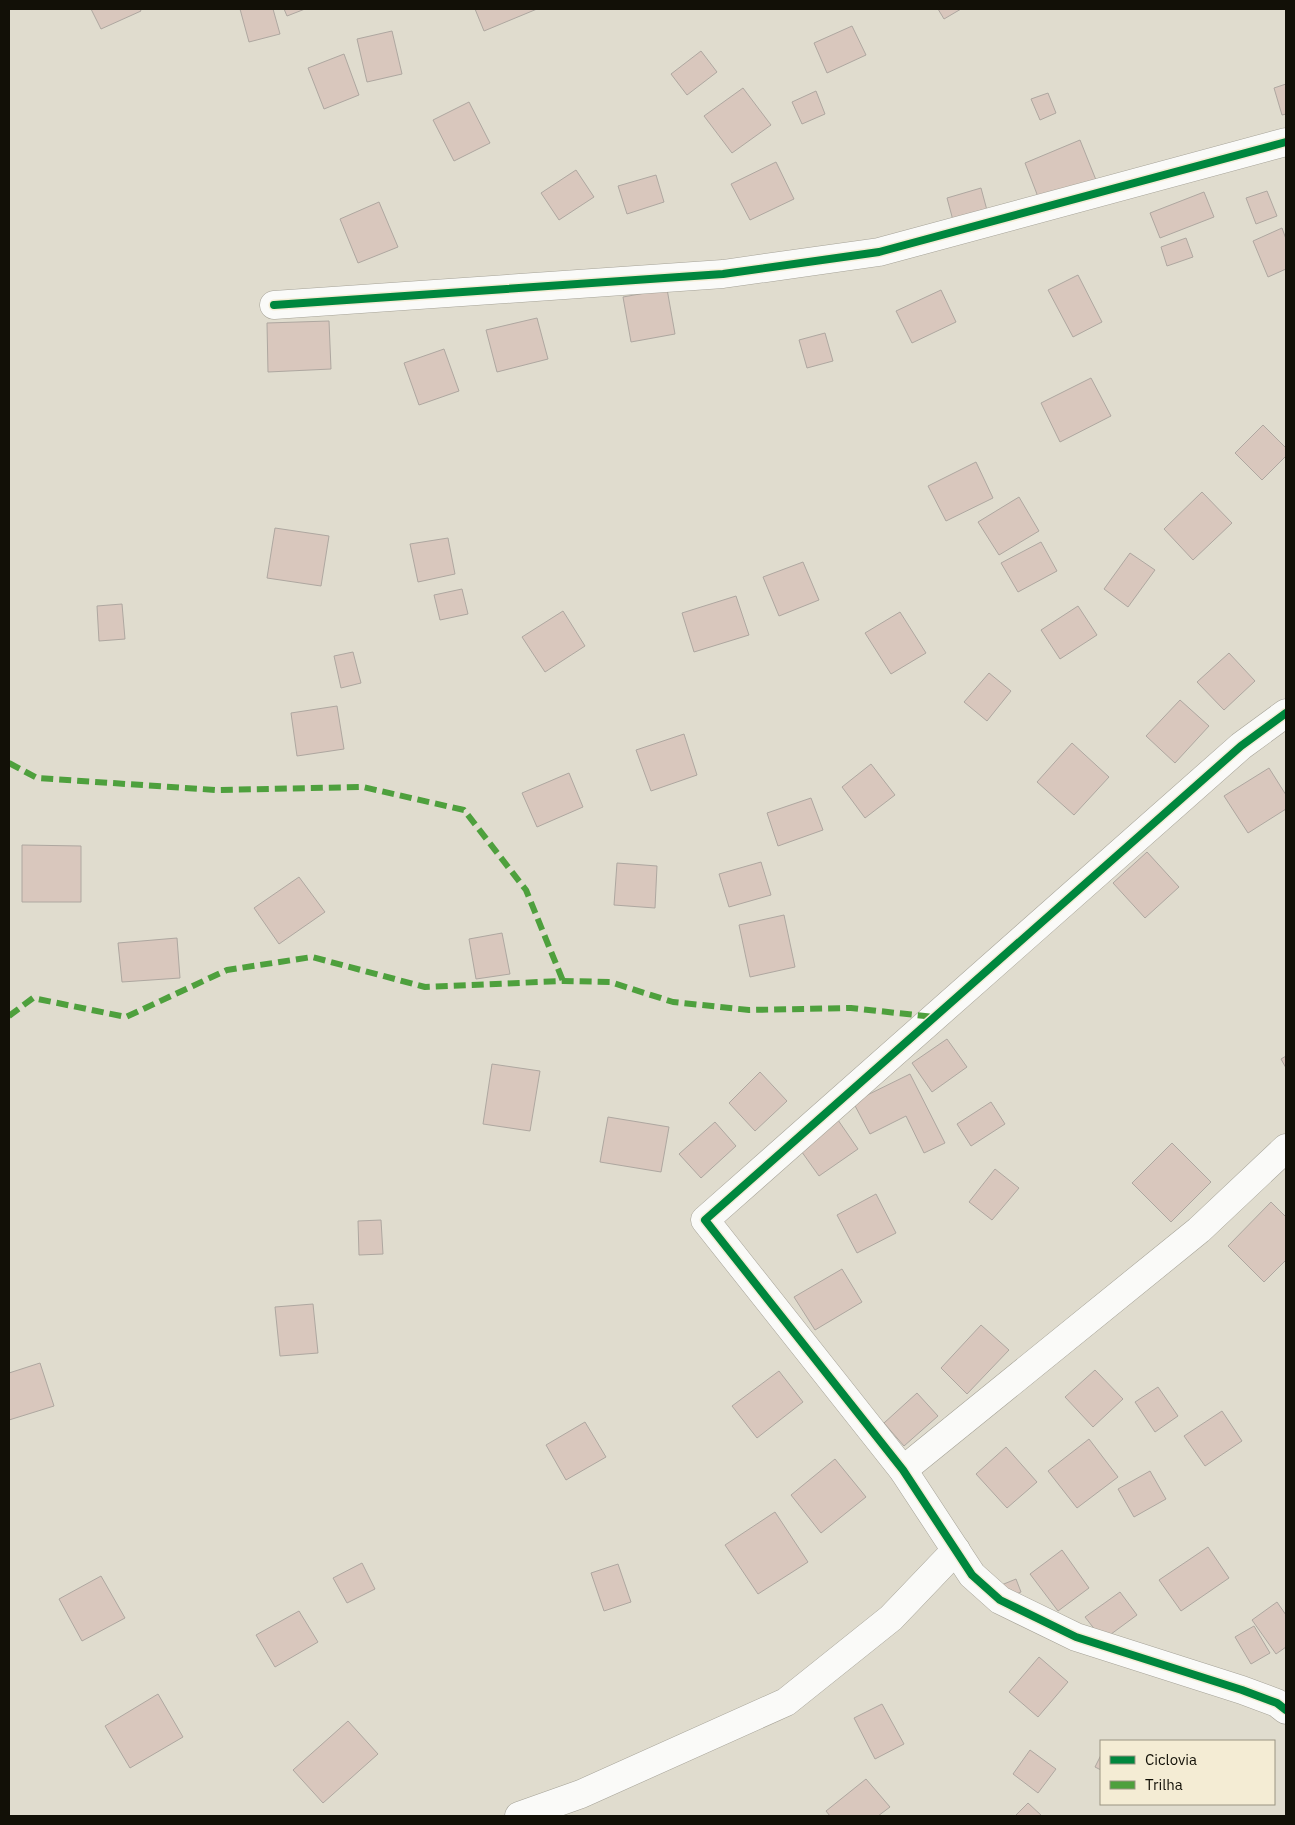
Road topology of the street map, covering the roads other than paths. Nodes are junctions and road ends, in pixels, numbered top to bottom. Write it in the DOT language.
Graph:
graph roads {
  1 [pos="1286,142"];
  2 [pos="274,306"];
  3 [pos="1286,713"];
  4 [pos="1286,1148"];
  5 [pos="903,1470"];
  6 [pos="956,1550"];
  7 [pos="1283,1702"];
  8 [pos="519,1816"];
  1 -- 2 [label="street"];
  3 -- 5 [label="street"];
  4 -- 5 [label="street"];
  5 -- 6 [label="street"];
  6 -- 7 [label="street"];
  6 -- 8 [label="street"];
}
